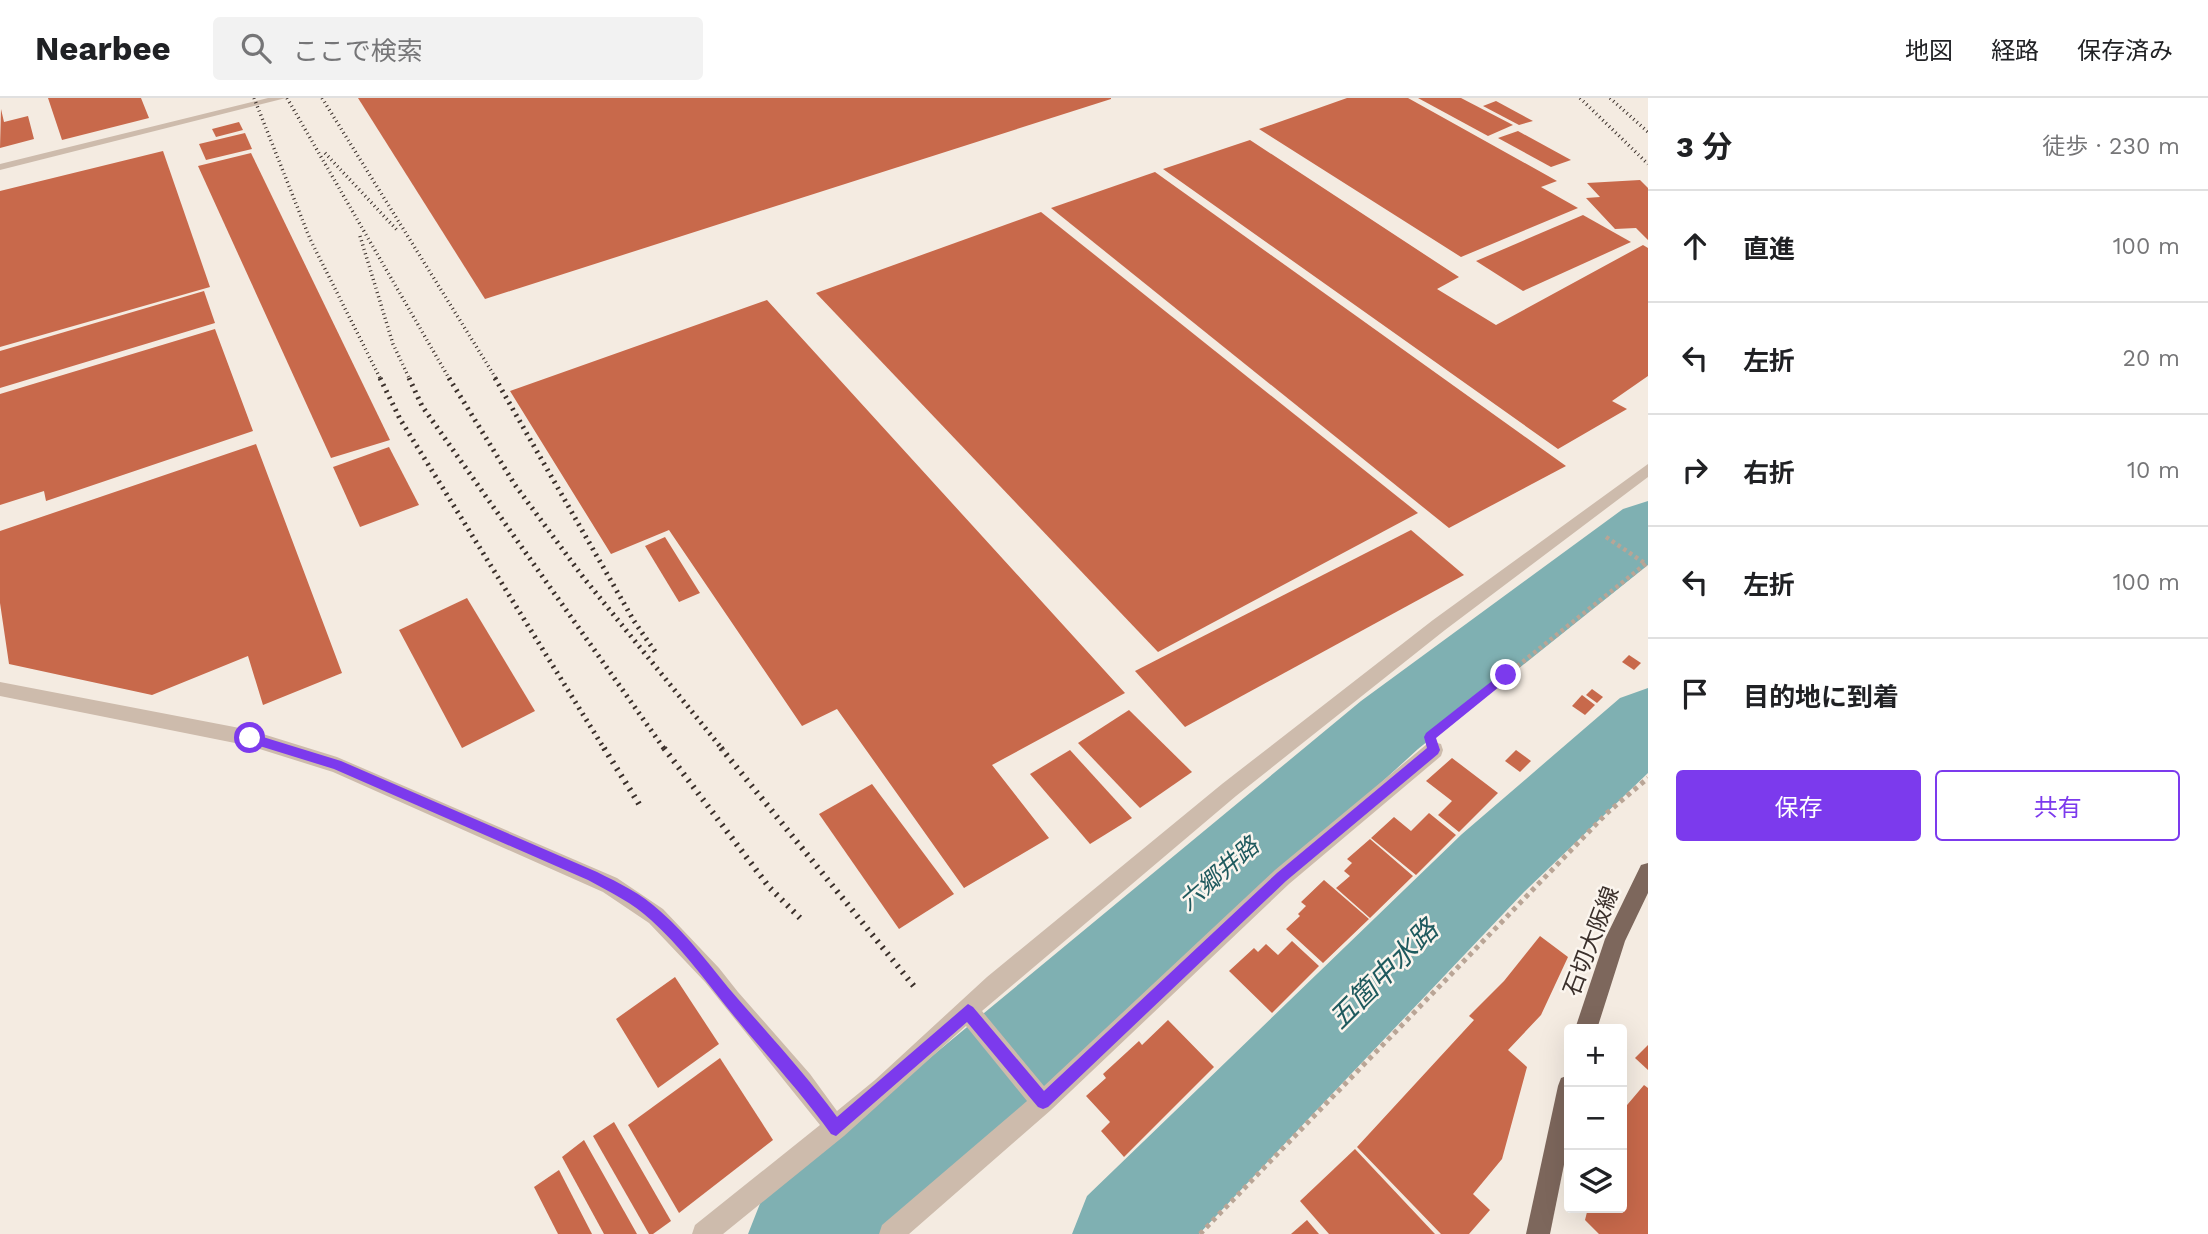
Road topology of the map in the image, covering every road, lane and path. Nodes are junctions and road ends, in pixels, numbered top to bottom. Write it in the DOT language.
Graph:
graph roads {
  1 [pos="281,98"];
  2 [pos="0,167"];
  3 [pos="1648,469"];
  4 [pos="1598,532"];
  5 [pos="1645,563"];
  6 [pos="0,689"];
  7 [pos="1434,750"];
  8 [pos="1648,778"];
  9 [pos="1648,872"];
  10 [pos="968,1012"];
  11 [pos="1588,1024"];
  12 [pos="1569,1087"];
  13 [pos="1039,1096"];
  14 [pos="836,1128"];
  15 [pos="704,1234"];
  16 [pos="891,1234"];
  17 [pos="1200,1234"];
  18 [pos="1538,1234"];
  1 -- 2 [label="street"];
  3 -- 10 [label="street"];
  4 -- 5 [label="path"];
  5 -- 7 [label="path"];
  6 -- 14 [label="street"];
  7 -- 13 [label="street"];
  8 -- 17 [label="path"];
  9 -- 11 [label="main road, 石切大阪線"];
  10 -- 13 [label="street"];
  10 -- 14 [label="street"];
  12 -- 18 [label="main road"];
  13 -- 16 [label="street"];
  14 -- 15 [label="street"];
}
